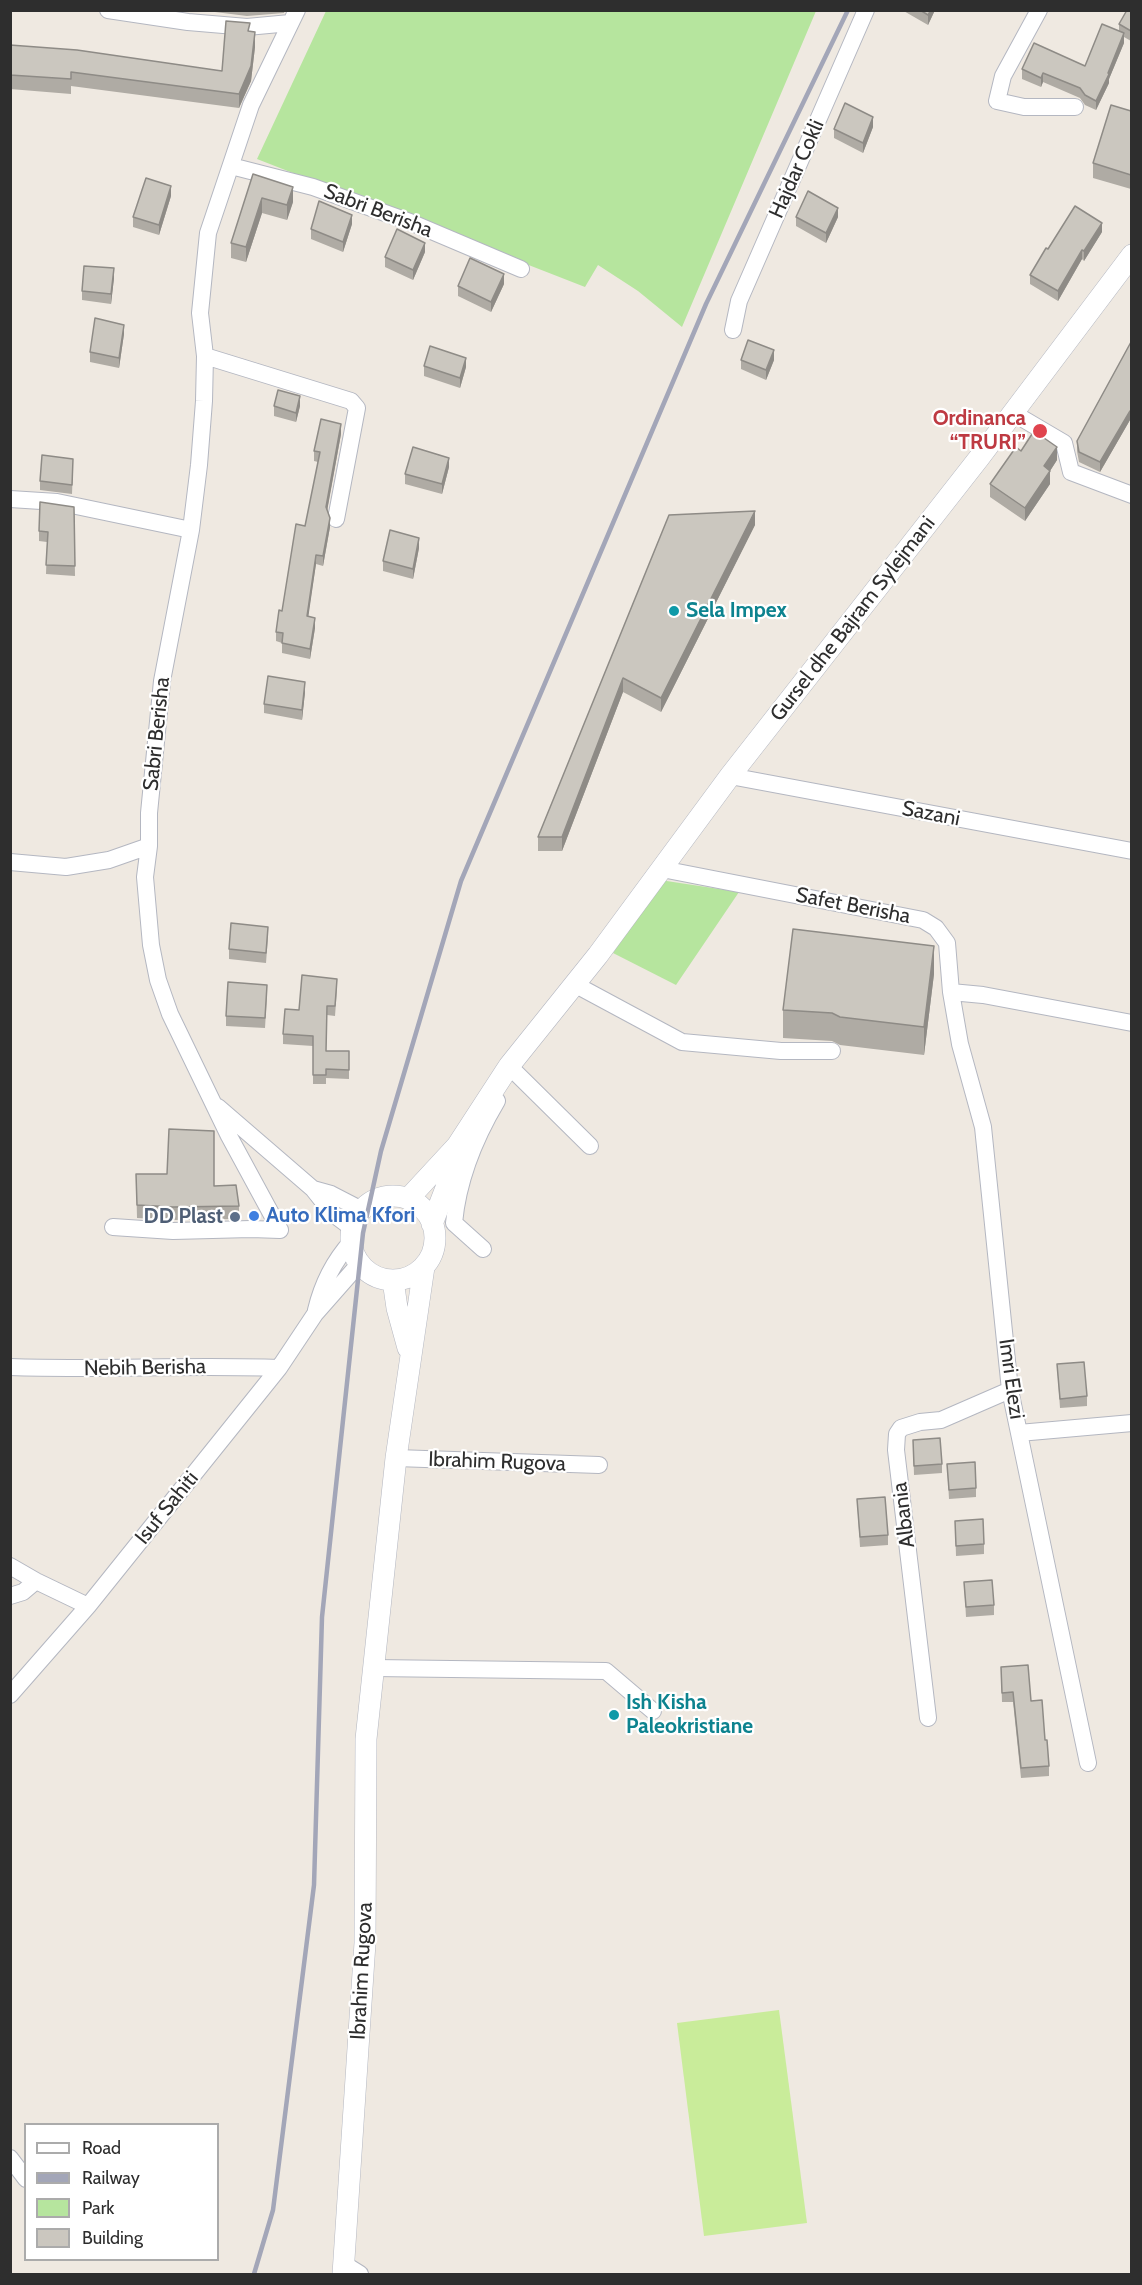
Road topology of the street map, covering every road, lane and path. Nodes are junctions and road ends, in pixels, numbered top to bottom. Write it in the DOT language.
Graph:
graph roads {
  1 [pos="108,10"];
  2 [pos="866,10"];
  3 [pos="1039,10"];
  4 [pos="293,17"];
  5 [pos="1075,107"];
  6 [pos="231,166"];
  7 [pos="1131,255"];
  8 [pos="521,269"];
  9 [pos="733,330"];
  10 [pos="205,356"];
  11 [pos="1013,413"];
  12 [pos="1131,495"];
  13 [pos="10,499"];
  14 [pos="336,519"];
  15 [pos="191,530"];
  16 [pos="730,776"];
  17 [pos="149,846"];
  18 [pos="1131,851"];
  19 [pos="10,862"];
  20 [pos="662,869"];
  21 [pos="576,985"];
  22 [pos="951,992"];
  23 [pos="1131,1023"];
  24 [pos="832,1051"];
  25 [pos="512,1069"];
  26 [pos="212,1102"];
  27 [pos="457,1146"];
  28 [pos="590,1146"];
  29 [pos="408,1199"];
  30 [pos="432,1224"];
  31 [pos="113,1227"];
  32 [pos="355,1227"];
  33 [pos="483,1249"];
  34 [pos="359,1264"];
  35 [pos="424,1267"];
  36 [pos="393,1280"];
  37 [pos="315,1314"];
  38 [pos="410,1354"];
  39 [pos="10,1367"];
  40 [pos="279,1368"];
  41 [pos="1010,1390"];
  42 [pos="1131,1423"];
  43 [pos="1019,1433"];
  44 [pos="396,1458"];
  45 [pos="599,1465"];
  46 [pos="10,1566"];
  47 [pos="36,1581"];
  48 [pos="10,1596"];
  49 [pos="88,1606"];
  50 [pos="374,1668"];
  51 [pos="10,1695"];
  52 [pos="653,1711"];
  53 [pos="928,1718"];
  54 [pos="1088,1763"];
  55 [pos="10,2158"];
  56 [pos="24,2176"];
  57 [pos="349,2271"];
  1 -- 4 [label="street, Sabri Berisha"];
  2 -- 9 [label="street, Hajdar Cokli"];
  3 -- 5 [label="street"];
  4 -- 6 [label="street, Sabri Berisha"];
  6 -- 8 [label="street, Sabri Berisha"];
  6 -- 10 [label="street, Sabri Berisha"];
  7 -- 11 [label="street, Gursel dhe Bajram Sylejmani"];
  10 -- 14 [label="street"];
  10 -- 15 [label="street, Sabri Berisha"];
  11 -- 12 [label="street"];
  11 -- 16 [label="street, Gursel dhe Bajram Sylejmani"];
  13 -- 15 [label="street"];
  15 -- 17 [label="street, Sabri Berisha"];
  16 -- 18 [label="street, Sazani"];
  16 -- 20 [label="street, Gursel dhe Bajram Sylejmani"];
  17 -- 19 [label="street"];
  17 -- 26 [label="street, Sabri Berisha"];
  20 -- 21 [label="street, Gursel dhe Bajram Sylejmani"];
  20 -- 22 [label="street, Safet Berisha"];
  21 -- 24 [label="street"];
  21 -- 25 [label="street, Gursel dhe Bajram Sylejmani"];
  22 -- 23 [label="street"];
  22 -- 41 [label="street, Imri Elezi"];
  25 -- 27 [label="street, Gursel dhe Bajram Sylejmani"];
  25 -- 28 [label="street"];
  25 -- 33 [label="street"];
  26 -- 31 [label="street, Sabri Berisha"];
  26 -- 32 [label="street, Sabri Berisha"];
  27 -- 29 [label="street, Gursel dhe Bajram Sylejmani"];
  27 -- 30 [label="street, Gursel dhe Bajram Sylejmani"];
  29 -- 30 [label="street"];
  29 -- 32 [label="street"];
  30 -- 35 [label="street"];
  32 -- 34 [label="street"];
  32 -- 37 [label="street, Isuf Sahiti"];
  34 -- 36 [label="street"];
  34 -- 37 [label="street, Isuf Sahiti"];
  35 -- 36 [label="street"];
  35 -- 38 [label="street, Ibrahim Rugova"];
  36 -- 38 [label="street, Ibrahim Rugova"];
  37 -- 40 [label="street, Isuf Sahiti"];
  38 -- 44 [label="street, Ibrahim Rugova"];
  39 -- 40 [label="street, Nebih Berisha"];
  40 -- 49 [label="street, Isuf Sahiti"];
  41 -- 43 [label="street, Imri Elezi"];
  41 -- 53 [label="street, Albania"];
  42 -- 43 [label="street"];
  43 -- 54 [label="street, Imri Elezi"];
  44 -- 45 [label="street, Ibrahim Rugova"];
  44 -- 50 [label="street, Ibrahim Rugova"];
  46 -- 47 [label="street"];
  47 -- 48 [label="street"];
  47 -- 49 [label="street"];
  49 -- 51 [label="street, Isuf Sahiti"];
  50 -- 52 [label="street"];
  50 -- 57 [label="street, Ibrahim Rugova"];
  55 -- 56 [label="street"];
}
